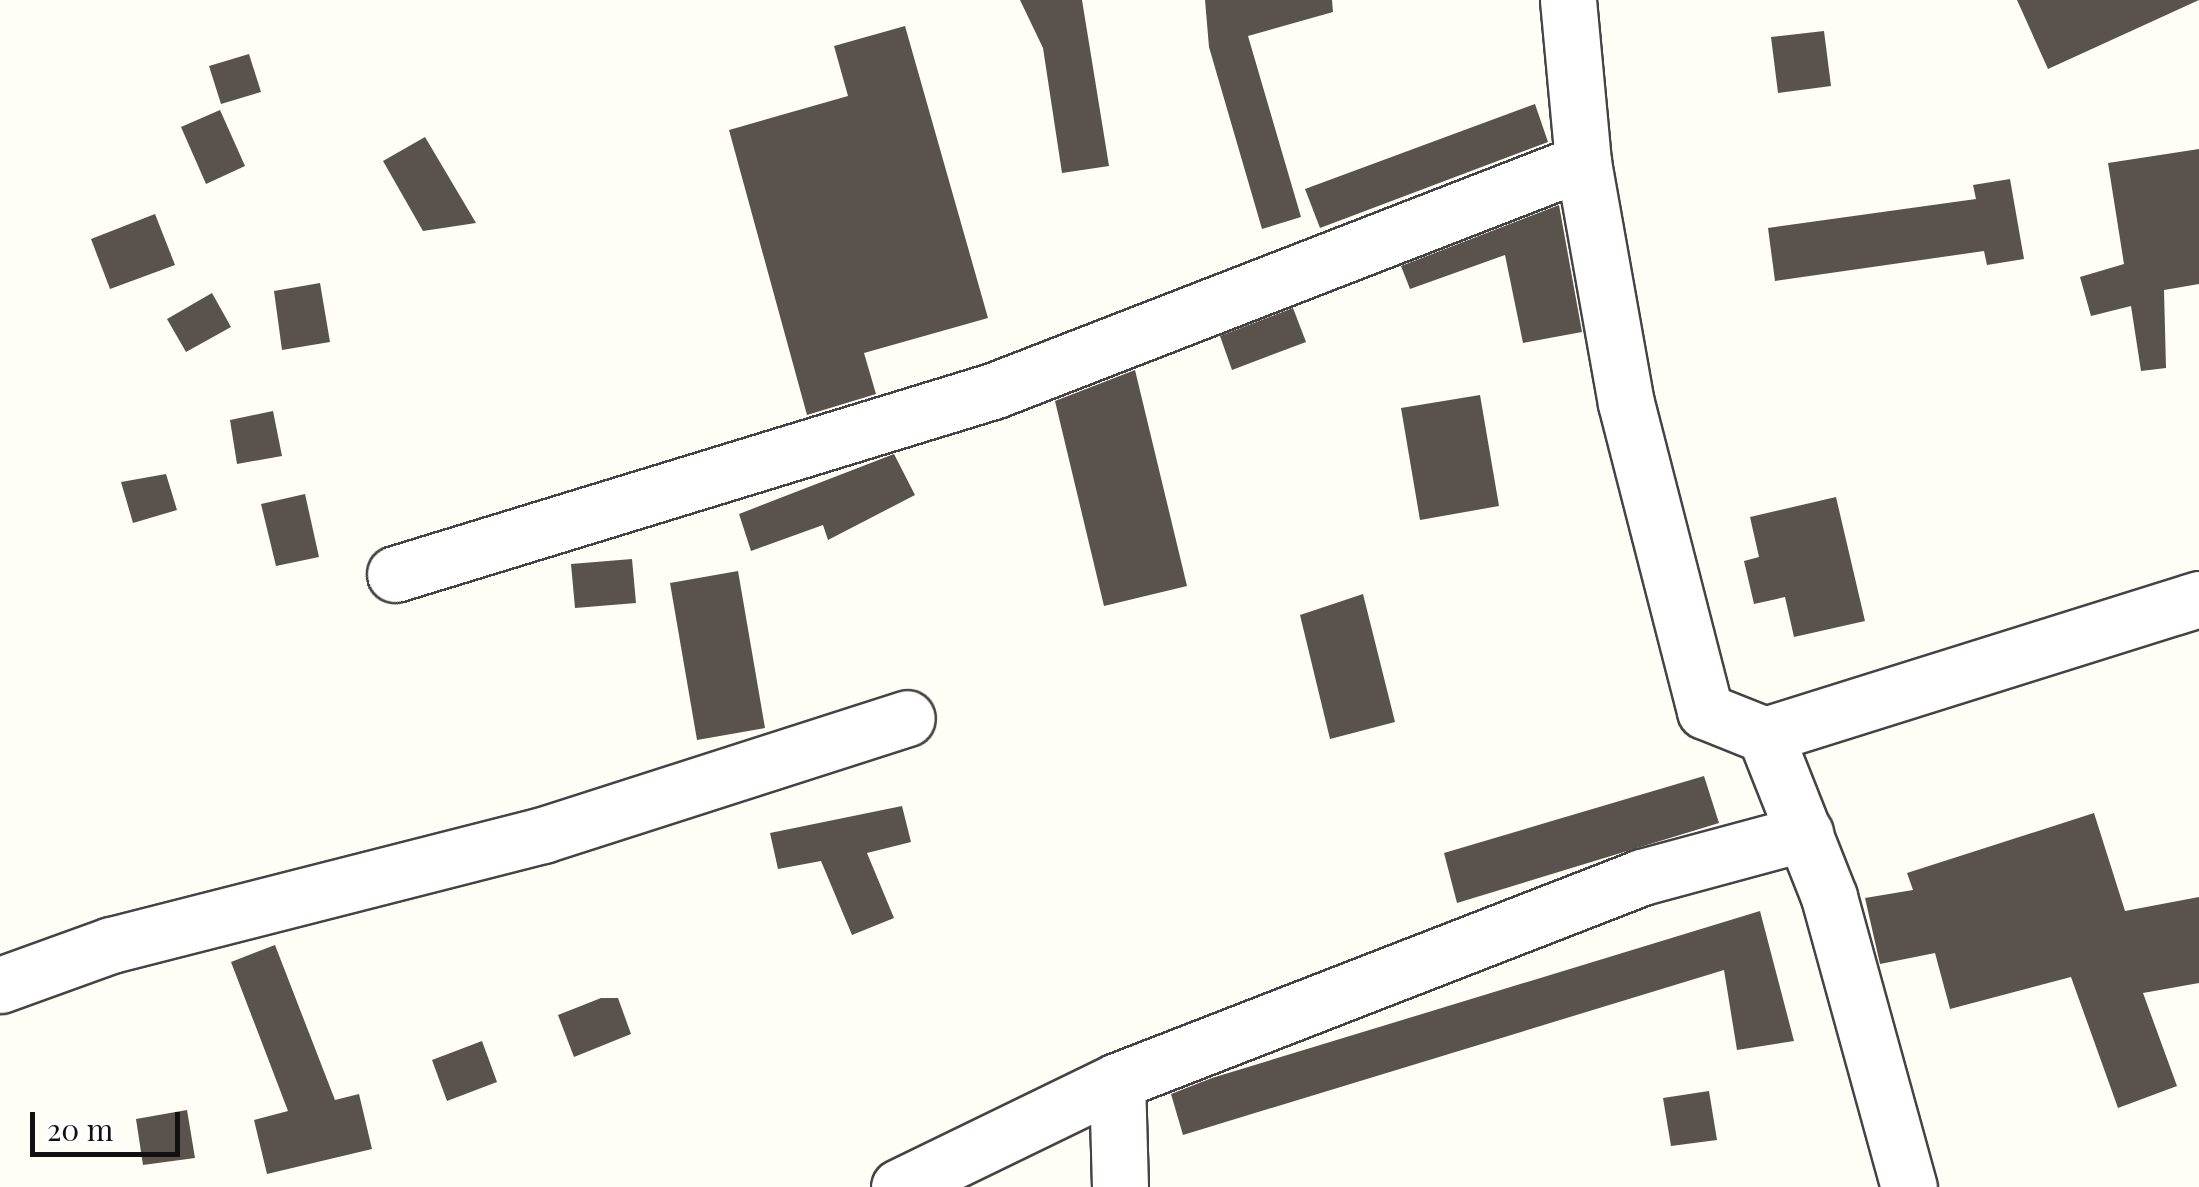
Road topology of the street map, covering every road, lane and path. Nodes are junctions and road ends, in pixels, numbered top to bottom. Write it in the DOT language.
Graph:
graph roads {
  1 [pos="1568,0"];
  2 [pos="1582,162"];
  3 [pos="395,574"];
  4 [pos="2199,600"];
  5 [pos="908,718"];
  6 [pos="1765,735"];
  7 [pos="1805,832"];
  8 [pos="0,985"];
  9 [pos="1117,1081"];
  10 [pos="898,1187"];
  11 [pos="1120,1187"];
  12 [pos="1909,1187"];
  1 -- 2 [label="street"];
  2 -- 3 [label="street"];
  2 -- 6 [label="street"];
  4 -- 6 [label="street"];
  5 -- 8 [label="street"];
  6 -- 7 [label="street"];
  7 -- 9 [label="street"];
  7 -- 12 [label="street"];
  9 -- 10 [label="street"];
  9 -- 11 [label="street"];
}
